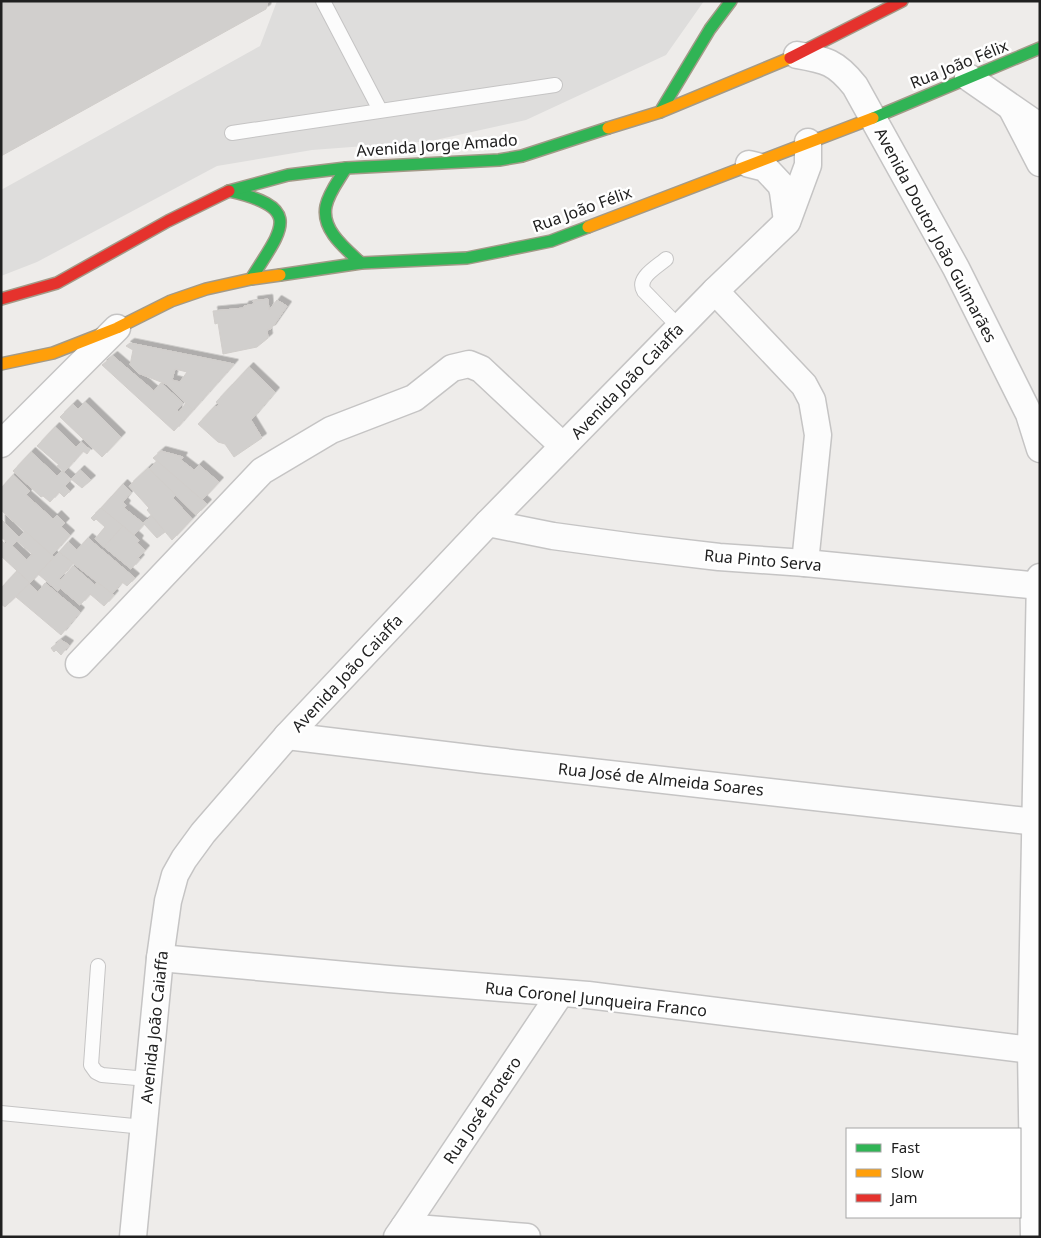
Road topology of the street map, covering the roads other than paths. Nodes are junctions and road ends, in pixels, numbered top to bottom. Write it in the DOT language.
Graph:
graph roads {
  1 [pos="323,1"];
  2 [pos="731,1"];
  3 [pos="902,1"];
  4 [pos="1040,48"];
  5 [pos="797,56"];
  6 [pos="968,77"];
  7 [pos="555,85"];
  8 [pos="1010,107"];
  9 [pos="380,110"];
  10 [pos="660,112"];
  11 [pos="874,118"];
  12 [pos="1040,127"];
  13 [pos="232,133"];
  14 [pos="808,142"];
  15 [pos="749,164"];
  16 [pos="1040,164"];
  17 [pos="346,168"];
  18 [pos="229,191"];
  19 [pos="787,222"];
  20 [pos="666,259"];
  21 [pos="362,263"];
  22 [pos="251,279"];
  23 [pos="715,291"];
  24 [pos="1,299"];
  25 [pos="680,327"];
  26 [pos="117,328"];
  27 [pos="1,364"];
  28 [pos="1,444"];
  29 [pos="563,446"];
  30 [pos="1040,450"];
  31 [pos="488,523"];
  32 [pos="805,563"];
  33 [pos="1039,583"];
  34 [pos="79,664"];
  35 [pos="287,736"];
  36 [pos="1036,822"];
  37 [pos="160,958"];
  38 [pos="98,966"];
  39 [pos="560,994"];
  40 [pos="1031,1050"];
  41 [pos="148,1080"];
  42 [pos="1,1113"];
  43 [pos="144,1127"];
  44 [pos="401,1232"];
  45 [pos="133,1237"];
  46 [pos="527,1237"];
  47 [pos="1034,1237"];
  1 -- 9 [label="lane"];
  2 -- 10 [label="main road"];
  3 -- 5 [label="main road, Avenida Jorge Amado"];
  4 -- 6 [label="main road, Rua João Félix"];
  5 -- 10 [label="main road, Avenida Jorge Amado"];
  5 -- 11 [label="street, Avenida Doutor João Guimarães"];
  6 -- 8 [label="street"];
  6 -- 11 [label="main road, Rua João Félix"];
  7 -- 9 [label="lane"];
  8 -- 12 [label="street"];
  8 -- 16 [label="street"];
  9 -- 13 [label="lane"];
  10 -- 17 [label="main road, Avenida Jorge Amado"];
  11 -- 14 [label="main road, Rua João Félix"];
  11 -- 30 [label="street, Avenida Doutor João Guimarães"];
  14 -- 15 [label="main road, Rua João Félix"];
  14 -- 19 [label="street, Avenida João Caiaffa"];
  15 -- 19 [label="street"];
  15 -- 21 [label="main road, Rua João Félix"];
  17 -- 18 [label="main road, Avenida Jorge Amado"];
  17 -- 21 [label="main road"];
  18 -- 22 [label="main road"];
  18 -- 24 [label="main road, Avenida Jorge Amado"];
  19 -- 23 [label="street, Avenida João Caiaffa"];
  20 -- 25 [label="lane"];
  21 -- 22 [label="main road, Rua João Félix"];
  22 -- 26 [label="main road, Rua João Félix"];
  23 -- 25 [label="street, Avenida João Caiaffa"];
  23 -- 32 [label="street"];
  25 -- 29 [label="street, Avenida João Caiaffa"];
  26 -- 27 [label="main road, Rua João Félix"];
  26 -- 28 [label="street"];
  29 -- 31 [label="street, Avenida João Caiaffa"];
  29 -- 34 [label="street"];
  31 -- 32 [label="street, Rua Pinto Serva"];
  31 -- 35 [label="street, Avenida João Caiaffa"];
  32 -- 33 [label="street, Rua Pinto Serva"];
  33 -- 36 [label="street"];
  35 -- 36 [label="street, Rua José de Almeida Soares"];
  35 -- 37 [label="street, Avenida João Caiaffa"];
  36 -- 40 [label="street"];
  37 -- 39 [label="street, Rua Coronel Junqueira Franco"];
  37 -- 41 [label="street, Avenida João Caiaffa"];
  38 -- 41 [label="lane"];
  39 -- 40 [label="street, Rua Coronel Junqueira Franco"];
  39 -- 44 [label="street, Rua José Brotero"];
  40 -- 47 [label="street"];
  41 -- 43 [label="street, Avenida João Caiaffa"];
  42 -- 43 [label="lane"];
  43 -- 45 [label="street, Avenida João Caiaffa"];
  44 -- 46 [label="street"];
}
